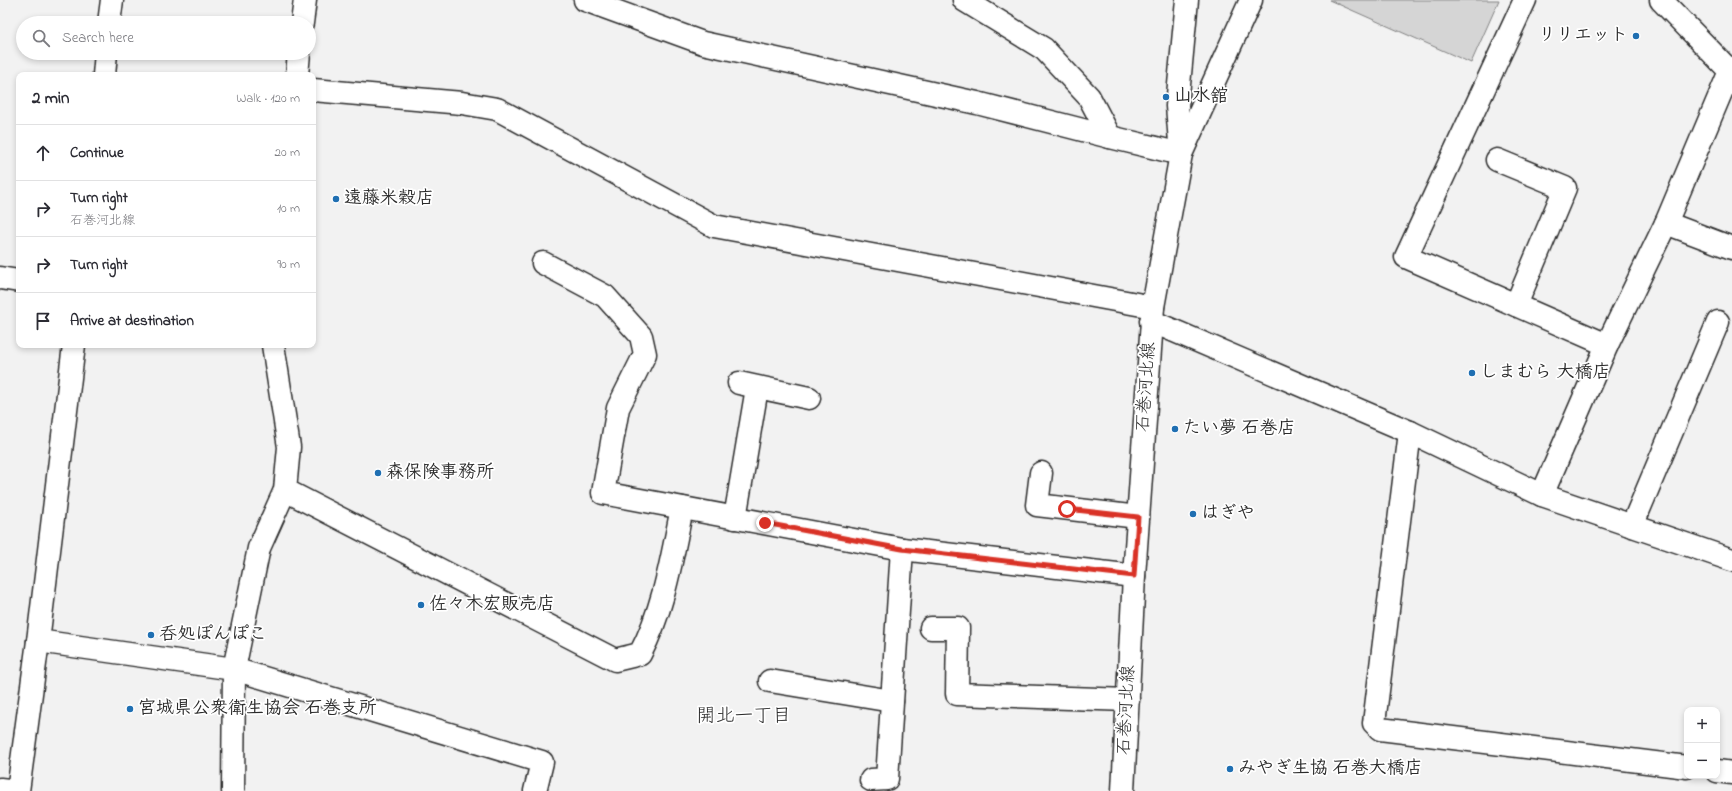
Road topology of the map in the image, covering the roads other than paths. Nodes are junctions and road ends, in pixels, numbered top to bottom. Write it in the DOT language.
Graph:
graph roads {
  1 [pos="112,0"];
  2 [pos="305,0"];
  3 [pos="585,0"];
  4 [pos="964,0"];
  5 [pos="1186,0"];
  6 [pos="1251,0"];
  7 [pos="1525,0"];
  8 [pos="1661,0"];
  9 [pos="110,16"];
  10 [pos="303,16"];
  11 [pos="105,60"];
  12 [pos="298,60"];
  13 [pos="104,72"];
  14 [pos="297,72"];
  15 [pos="316,90"];
  16 [pos="1110,137"];
  17 [pos="1181,154"];
  18 [pos="1497,160"];
  19 [pos="1666,223"];
  20 [pos="1732,248"];
  21 [pos="544,263"];
  22 [pos="0,278"];
  23 [pos="16,281"];
  24 [pos="1516,305"];
  25 [pos="1152,314"];
  26 [pos="1718,322"];
  27 [pos="1607,345"];
  28 [pos="74,348"];
  29 [pos="273,348"];
  30 [pos="809,398"];
  31 [pos="1410,432"];
  32 [pos="1041,473"];
  33 [pos="285,490"];
  34 [pos="1542,495"];
  35 [pos="682,508"];
  36 [pos="1138,517"];
  37 [pos="735,518"];
  38 [pos="1632,526"];
  39 [pos="902,549"];
  40 [pos="1732,560"];
  41 [pos="1134,576"];
  42 [pos="931,628"];
  43 [pos="38,641"];
  44 [pos="234,669"];
  45 [pos="770,681"];
  46 [pos="1128,700"];
  47 [pos="892,701"];
  48 [pos="1684,767"];
  49 [pos="1720,771"];
  50 [pos="1732,772"];
  51 [pos="871,780"];
  52 [pos="0,789"];
  53 [pos="233,791"];
  54 [pos="535,791"];
  55 [pos="1123,791"];
  1 -- 9 [label="street"];
  2 -- 10 [label="street"];
  3 -- 16 [label="street"];
  4 -- 16 [label="street"];
  5 -- 17 [label="street"];
  6 -- 17 [label="street, 石巻河北線"];
  7 -- 24 [label="street"];
  8 -- 19 [label="street"];
  11 -- 13 [label="street"];
  12 -- 14 [label="street"];
  15 -- 25 [label="street"];
  16 -- 17 [label="street"];
  17 -- 25 [label="street, 石巻河北線"];
  18 -- 24 [label="street"];
  19 -- 20 [label="street"];
  19 -- 27 [label="street"];
  21 -- 35 [label="street"];
  22 -- 23 [label="street"];
  24 -- 27 [label="street"];
  25 -- 31 [label="street"];
  25 -- 36 [label="street, 石巻河北線"];
  26 -- 38 [label="street"];
  27 -- 34 [label="street"];
  28 -- 43 [label="street"];
  29 -- 33 [label="street"];
  30 -- 37 [label="street"];
  31 -- 34 [label="street"];
  31 -- 48 [label="street"];
  32 -- 36 [label="street"];
  33 -- 35 [label="street"];
  33 -- 44 [label="street"];
  34 -- 38 [label="street"];
  35 -- 37 [label="street"];
  36 -- 41 [label="street, 石巻河北線"];
  37 -- 39 [label="street"];
  38 -- 40 [label="street"];
  39 -- 41 [label="street"];
  39 -- 47 [label="street"];
  41 -- 46 [label="street, 石巻河北線"];
  42 -- 46 [label="street"];
  43 -- 44 [label="street"];
  43 -- 52 [label="street"];
  44 -- 53 [label="street"];
  44 -- 54 [label="street"];
  45 -- 47 [label="street"];
  46 -- 55 [label="street, 石巻河北線"];
  47 -- 51 [label="street"];
  49 -- 50 [label="street"];
}
